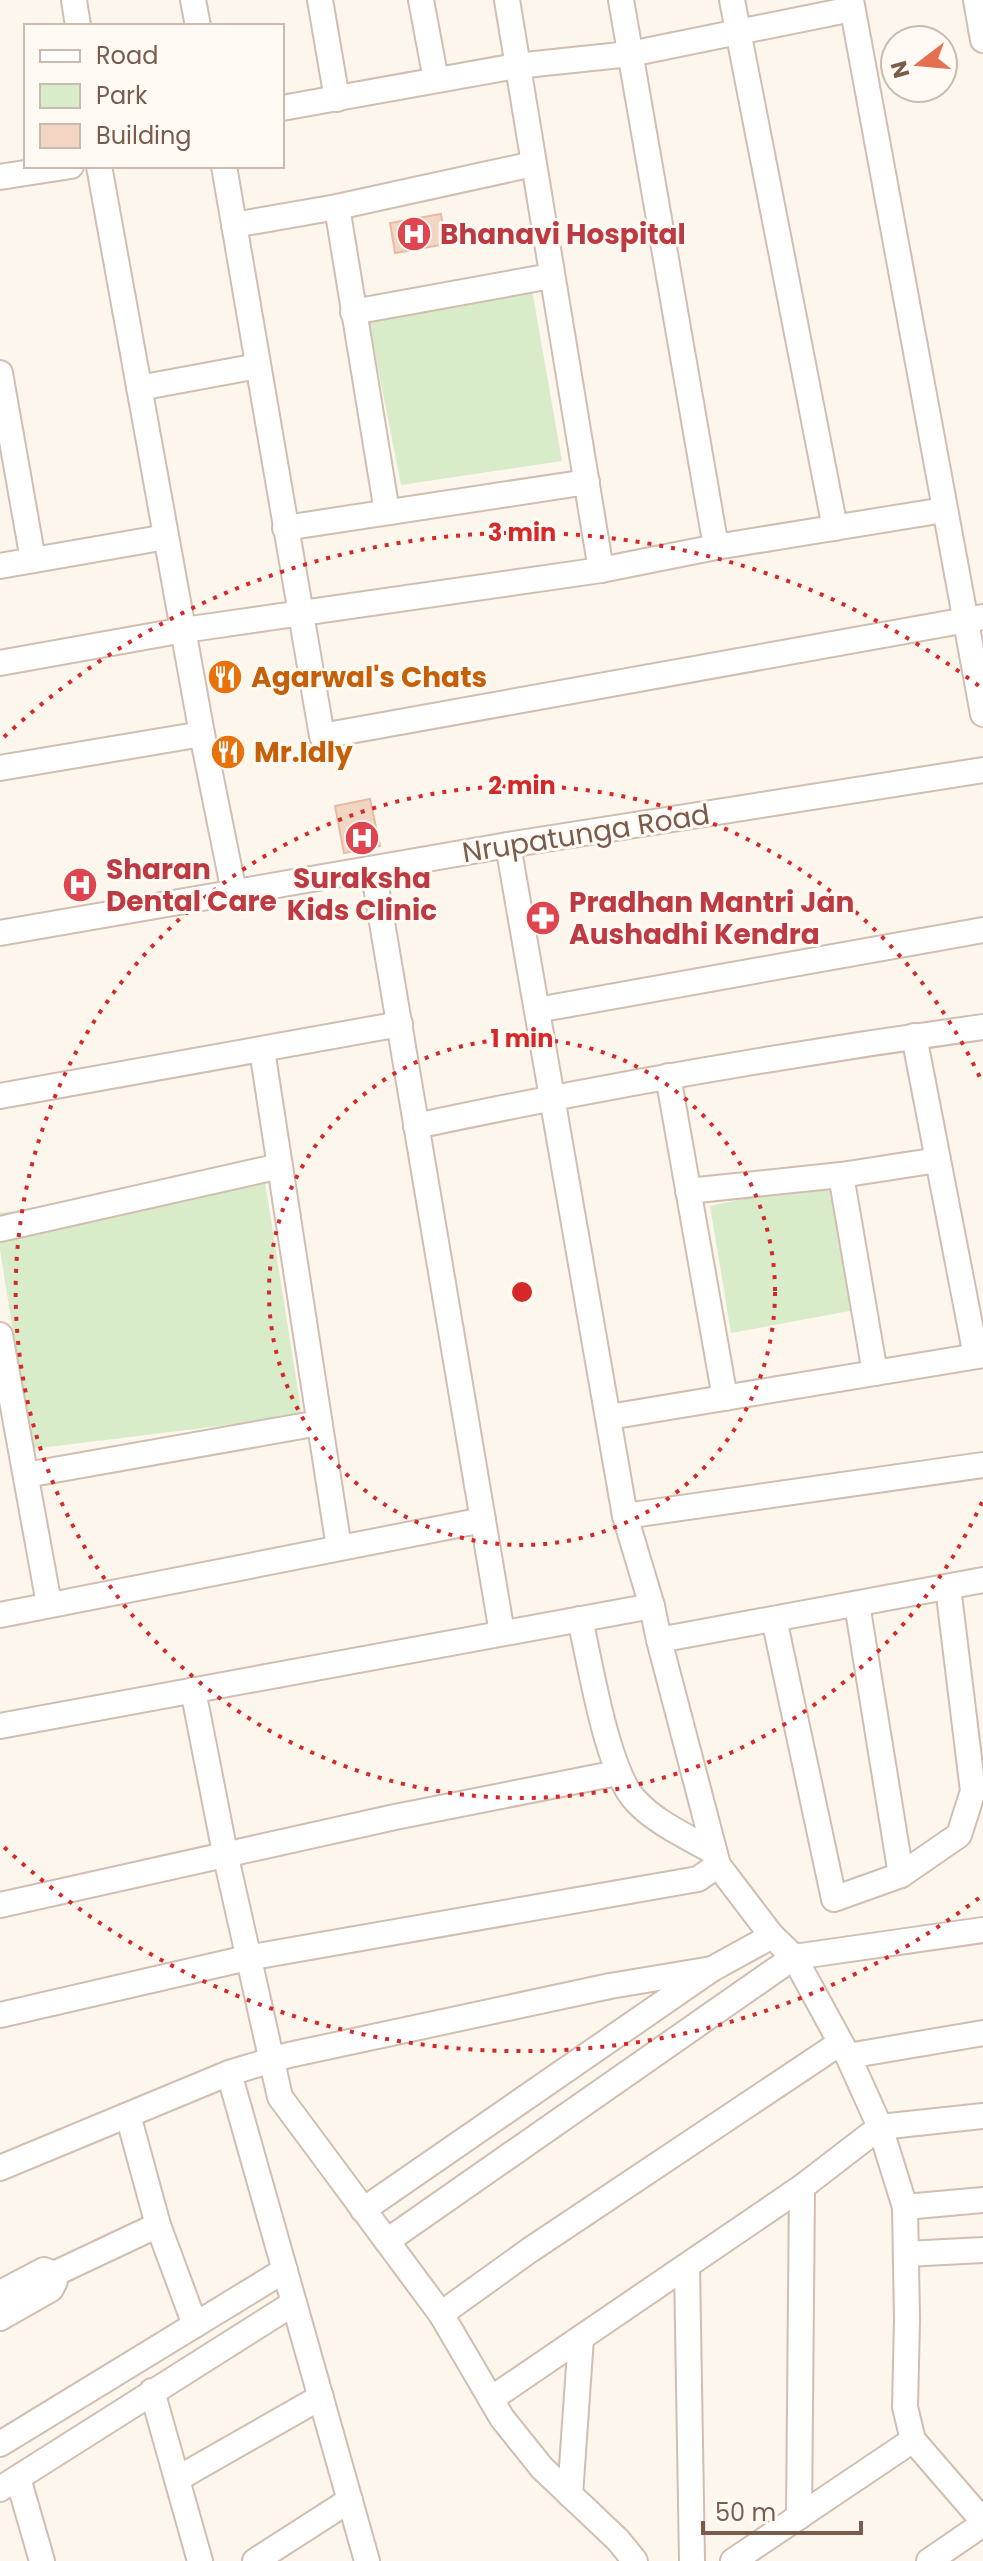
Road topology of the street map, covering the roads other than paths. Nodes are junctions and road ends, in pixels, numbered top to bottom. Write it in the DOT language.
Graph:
graph roads {
  1 [pos="74,0"];
  2 [pos="193,0"];
  3 [pos="320,0"];
  4 [pos="421,0"];
  5 [pos="507,0"];
  6 [pos="621,0"];
  7 [pos="732,0"];
  8 [pos="976,0"];
  9 [pos="852,5"];
  10 [pos="78,24"];
  11 [pos="198,24"];
  12 [pos="738,32"];
  13 [pos="983,40"];
  14 [pos="630,54"];
  15 [pos="516,66"];
  16 [pos="436,80"];
  17 [pos="337,99"];
  18 [pos="284,108"];
  19 [pos="533,164"];
  20 [pos="58,168"];
  21 [pos="99,168"];
  22 [pos="224,168"];
  23 [pos="0,177"];
  24 [pos="337,207"];
  25 [pos="234,225"];
  26 [pos="551,276"];
  27 [pos="353,312"];
  28 [pos="258,366"];
  29 [pos="0,373"];
  30 [pos="139,388"];
  31 [pos="587,482"];
  32 [pos="944,510"];
  33 [pos="387,512"];
  34 [pos="285,528"];
  35 [pos="835,528"];
  36 [pos="166,537"];
  37 [pos="716,547"];
  38 [pos="33,560"];
  39 [pos="0,566"];
  40 [pos="601,570"];
  41 [pos="300,614"];
  42 [pos="974,618"];
  43 [pos="184,630"];
  44 [pos="0,663"];
  45 [pos="983,714"];
  46 [pos="202,734"];
  47 [pos="0,768"];
  48 [pos="983,770"];
  49 [pos="508,845"];
  50 [pos="373,869"];
  51 [pos="234,892"];
  52 [pos="983,930"];
  53 [pos="0,933"];
  54 [pos="537,1010"];
  55 [pos="400,1024"];
  56 [pos="983,1027"];
  57 [pos="914,1036"];
  58 [pos="262,1050"];
  59 [pos="668,1076"];
  60 [pos="0,1096"];
  61 [pos="554,1096"];
  62 [pos="416,1126"];
  63 [pos="938,1160"];
  64 [pos="280,1166"];
  65 [pos="841,1175"];
  66 [pos="688,1191"];
  67 [pos="0,1229"];
  68 [pos="0,1335"];
  69 [pos="979,1355"];
  70 [pos="875,1373"];
  71 [pos="725,1398"];
  72 [pos="609,1417"];
  73 [pos="319,1423"];
  74 [pos="983,1465"];
  75 [pos="26,1475"];
  76 [pos="625,1516"];
  77 [pos="483,1520"];
  78 [pos="339,1548"];
  79 [pos="983,1580"];
  80 [pos="948,1587"];
  81 [pos="49,1604"];
  82 [pos="857,1604"];
  83 [pos="652,1606"];
  84 [pos="0,1615"];
  85 [pos="580,1619"];
  86 [pos="774,1619"];
  87 [pos="502,1633"];
  88 [pos="659,1640"];
  89 [pos="193,1690"];
  90 [pos="0,1726"];
  91 [pos="617,1773"];
  92 [pos="225,1853"];
  93 [pos="716,1858"];
  94 [pos="901,1875"];
  95 [pos="0,1905"];
  96 [pos="983,1930"];
  97 [pos="772,1936"];
  98 [pos="794,1957"];
  99 [pos="247,1958"];
  100 [pos="712,1969"];
  101 [pos="0,2015"];
  102 [pos="983,2033"];
  103 [pos="844,2050"];
  104 [pos="271,2061"];
  105 [pos="229,2073"];
  106 [pos="128,2115"];
  107 [pos="983,2116"];
  108 [pos="880,2127"];
  109 [pos="0,2168"];
  110 [pos="802,2187"];
  111 [pos="983,2200"];
  112 [pos="905,2207"];
  113 [pos="363,2210"];
  114 [pos="158,2225"];
  115 [pos="387,2241"];
  116 [pos="983,2250"];
  117 [pos="906,2254"];
  118 [pos="687,2267"];
  119 [pos="285,2270"];
  120 [pos="54,2274"];
  121 [pos="0,2293"];
  122 [pos="294,2303"];
  123 [pos="441,2314"];
  124 [pos="0,2318"];
  125 [pos="195,2325"];
  126 [pos="581,2338"];
  127 [pos="152,2391"];
  128 [pos="321,2397"];
  129 [pos="491,2399"];
  130 [pos="913,2440"];
  131 [pos="0,2444"];
  132 [pos="177,2479"];
  133 [pos="9,2483"];
  134 [pos="570,2495"];
  135 [pos="350,2500"];
  136 [pos="799,2517"];
  137 [pos="983,2522"];
  138 [pos="42,2561"];
  139 [pos="200,2561"];
  140 [pos="255,2561"];
  141 [pos="367,2561"];
  142 [pos="635,2561"];
  143 [pos="692,2561"];
  144 [pos="733,2561"];
  145 [pos="929,2561"];
  1 -- 10 [label="street"];
  2 -- 11 [label="street"];
  3 -- 17 [label="street"];
  4 -- 16 [label="street"];
  5 -- 15 [label="street"];
  6 -- 14 [label="street"];
  7 -- 12 [label="street"];
  8 -- 13 [label="street"];
  9 -- 12 [label="street"];
  9 -- 32 [label="street"];
  12 -- 14 [label="street"];
  12 -- 35 [label="street"];
  14 -- 15 [label="street"];
  14 -- 37 [label="street"];
  15 -- 16 [label="street"];
  15 -- 19 [label="street"];
  16 -- 17 [label="street"];
  17 -- 18 [label="street"];
  19 -- 24 [label="street"];
  19 -- 26 [label="street"];
  20 -- 23 [label="street"];
  21 -- 30 [label="street"];
  22 -- 25 [label="street"];
  24 -- 25 [label="street"];
  24 -- 27 [label="street"];
  25 -- 28 [label="street"];
  26 -- 27 [label="street"];
  26 -- 31 [label="street"];
  27 -- 33 [label="street"];
  28 -- 30 [label="street"];
  28 -- 34 [label="street"];
  29 -- 38 [label="street"];
  30 -- 36 [label="street"];
  31 -- 33 [label="street"];
  31 -- 40 [label="street"];
  32 -- 35 [label="street"];
  32 -- 42 [label="street"];
  33 -- 34 [label="street"];
  34 -- 41 [label="street"];
  35 -- 37 [label="street"];
  36 -- 38 [label="street"];
  36 -- 43 [label="street"];
  37 -- 40 [label="street"];
  38 -- 39 [label="street"];
  40 -- 41 [label="street"];
  41 -- 42 [label="street"];
  41 -- 43 [label="street"];
  42 -- 45 [label="street"];
  43 -- 44 [label="street"];
  43 -- 46 [label="street"];
  46 -- 47 [label="street"];
  46 -- 51 [label="street"];
  48 -- 49 [label="street, Nrupatunga Road"];
  49 -- 50 [label="street, Nrupatunga Road"];
  49 -- 54 [label="street"];
  50 -- 51 [label="street, Nrupatunga Road"];
  50 -- 55 [label="street"];
  51 -- 53 [label="street, Nrupatunga Road"];
  52 -- 54 [label="street"];
  54 -- 61 [label="street"];
  55 -- 58 [label="street"];
  55 -- 62 [label="street"];
  56 -- 57 [label="street"];
  57 -- 59 [label="street"];
  57 -- 63 [label="street"];
  58 -- 60 [label="street"];
  58 -- 64 [label="street"];
  59 -- 61 [label="street"];
  59 -- 66 [label="street"];
  61 -- 62 [label="street"];
  61 -- 72 [label="street"];
  62 -- 77 [label="street"];
  63 -- 65 [label="street"];
  63 -- 69 [label="street"];
  64 -- 67 [label="street"];
  64 -- 73 [label="street"];
  65 -- 66 [label="street"];
  65 -- 70 [label="street"];
  66 -- 71 [label="street"];
  68 -- 75 [label="street"];
  69 -- 70 [label="street"];
  70 -- 71 [label="street"];
  71 -- 72 [label="street"];
  72 -- 76 [label="street"];
  73 -- 75 [label="street"];
  73 -- 78 [label="street"];
  74 -- 76 [label="street"];
  75 -- 81 [label="street"];
  76 -- 83 [label="street"];
  77 -- 78 [label="street"];
  77 -- 87 [label="street"];
  78 -- 81 [label="street"];
  79 -- 80 [label="street"];
  80 -- 82 [label="street"];
  80 -- 94 [label="street"];
  81 -- 84 [label="street"];
  82 -- 86 [label="street"];
  82 -- 94 [label="street"];
  83 -- 85 [label="street"];
  83 -- 88 [label="street"];
  85 -- 87 [label="street"];
  85 -- 91 [label="street"];
  86 -- 88 [label="street"];
  86 -- 94 [label="street"];
  87 -- 89 [label="street"];
  88 -- 93 [label="street"];
  89 -- 90 [label="street"];
  89 -- 92 [label="street"];
  91 -- 92 [label="street"];
  91 -- 93 [label="street"];
  92 -- 95 [label="street"];
  92 -- 99 [label="street"];
  93 -- 97 [label="street"];
  93 -- 99 [label="street"];
  96 -- 98 [label="street"];
  97 -- 98 [label="street"];
  97 -- 100 [label="street"];
  98 -- 103 [label="street"];
  98 -- 115 [label="street"];
  99 -- 101 [label="street"];
  99 -- 104 [label="street"];
  100 -- 104 [label="street"];
  100 -- 113 [label="street"];
  102 -- 103 [label="street"];
  103 -- 108 [label="street"];
  103 -- 123 [label="street"];
  104 -- 105 [label="street"];
  104 -- 113 [label="street"];
  105 -- 106 [label="street"];
  105 -- 119 [label="street"];
  106 -- 109 [label="street"];
  106 -- 114 [label="street"];
  107 -- 108 [label="street"];
  108 -- 110 [label="street"];
  108 -- 112 [label="street"];
  110 -- 118 [label="street"];
  110 -- 136 [label="street"];
  111 -- 112 [label="street"];
  112 -- 117 [label="street"];
  113 -- 115 [label="street"];
  114 -- 120 [label="street"];
  114 -- 125 [label="street"];
  115 -- 123 [label="street"];
  116 -- 117 [label="street"];
  117 -- 130 [label="street"];
  118 -- 126 [label="street"];
  118 -- 143 [label="street"];
  119 -- 122 [label="street"];
  119 -- 125 [label="street"];
  120 -- 121 [label="street"];
  120 -- 124 [label="street"];
  122 -- 127 [label="street"];
  122 -- 128 [label="street"];
  123 -- 129 [label="street"];
  125 -- 131 [label="street"];
  126 -- 129 [label="street"];
  126 -- 134 [label="street"];
  127 -- 132 [label="street"];
  127 -- 133 [label="street"];
  128 -- 132 [label="street"];
  128 -- 135 [label="street"];
  129 -- 134 [label="street"];
  130 -- 136 [label="street"];
  130 -- 137 [label="street"];
  132 -- 139 [label="street"];
  133 -- 138 [label="street"];
  134 -- 142 [label="street"];
  135 -- 140 [label="street"];
  135 -- 141 [label="street"];
  136 -- 144 [label="street"];
  137 -- 145 [label="street"];
}
